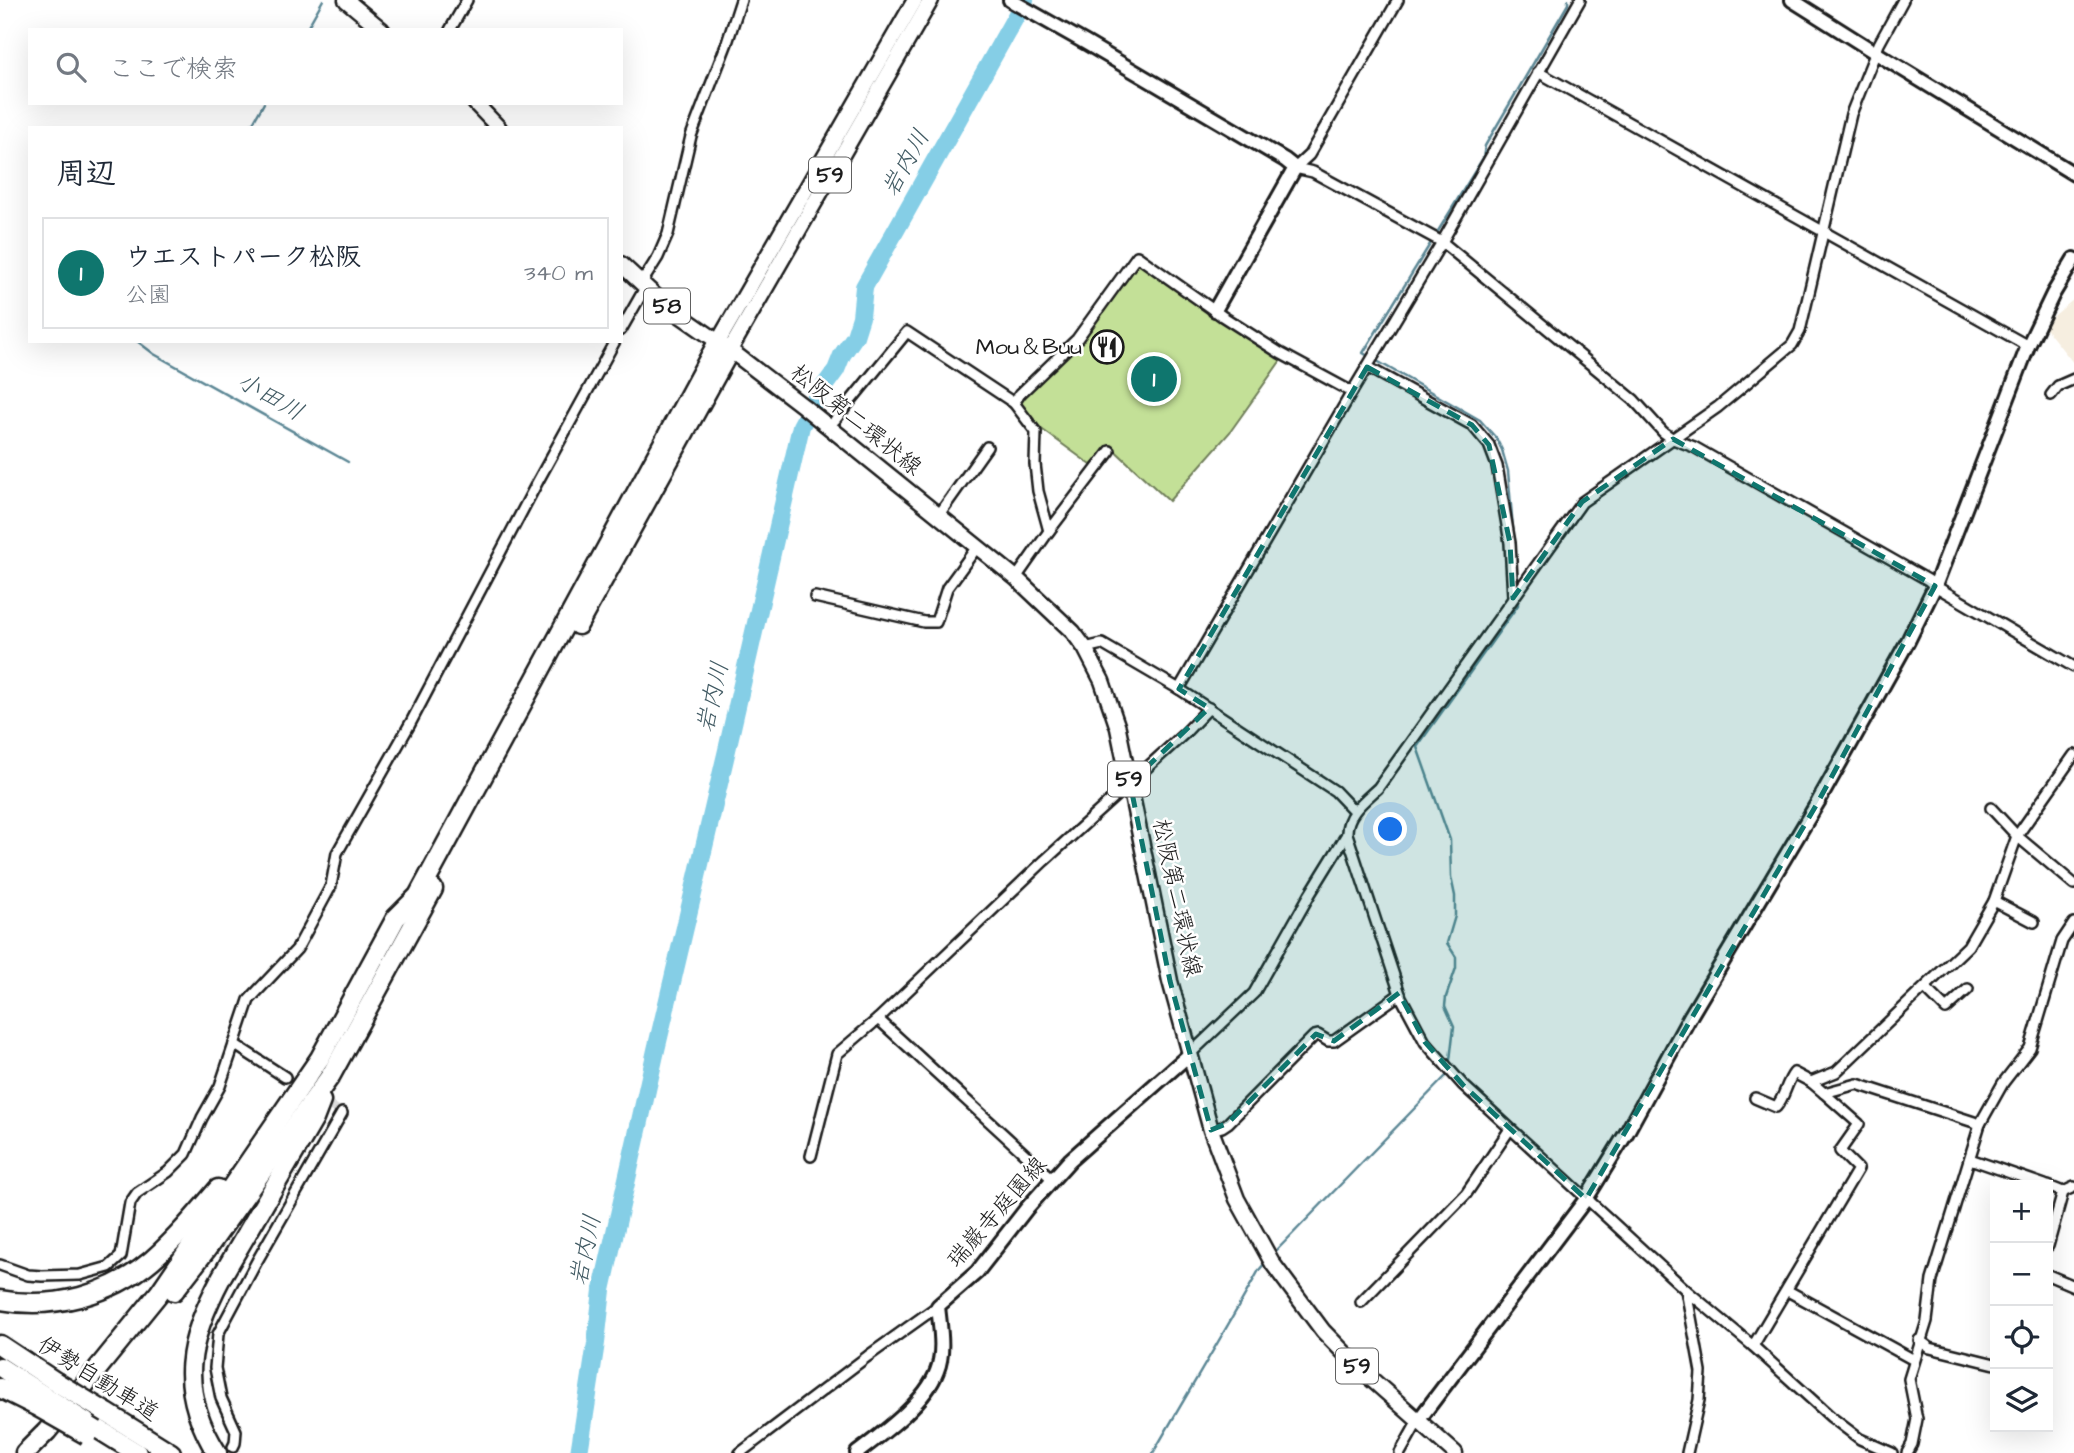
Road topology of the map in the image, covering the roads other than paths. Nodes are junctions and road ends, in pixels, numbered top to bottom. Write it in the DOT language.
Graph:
graph roads {
  1 [pos="346,0"];
  2 [pos="467,0"];
  3 [pos="741,0"];
  4 [pos="915,0"];
  5 [pos="931,0"];
  6 [pos="1398,0"];
  7 [pos="1792,0"];
  8 [pos="1903,0"];
  9 [pos="1011,1"];
  10 [pos="1580,1"];
  11 [pos="380,28"];
  12 [pos="451,28"];
  13 [pos="1876,53"];
  14 [pos="1538,72"];
  15 [pos="477,105"];
  16 [pos="497,126"];
  17 [pos="1295,169"];
  18 [pos="2074,174"];
  19 [pos="1822,231"];
  20 [pos="1441,241"];
  21 [pos="2074,259"];
  22 [pos="623,266"];
  23 [pos="643,286"];
  24 [pos="1215,310"];
  25 [pos="623,326"];
  26 [pos="614,343"];
  27 [pos="724,346"];
  28 [pos="2028,346"];
  29 [pos="1370,361"];
  30 [pos="2074,379"];
  31 [pos="1352,392"];
  32 [pos="2051,396"];
  33 [pos="1014,403"];
  34 [pos="835,420"];
  35 [pos="1673,439"];
  36 [pos="988,447"];
  37 [pos="1110,451"];
  38 [pos="938,516"];
  39 [pos="1049,531"];
  40 [pos="977,547"];
  41 [pos="1016,578"];
  42 [pos="1935,586"];
  43 [pos="1517,593"];
  44 [pos="815,597"];
  45 [pos="1085,648"];
  46 [pos="2074,667"];
  47 [pos="1179,690"];
  48 [pos="1209,708"];
  49 [pos="2074,755"];
  50 [pos="1130,783"];
  51 [pos="1991,808"];
  52 [pos="1354,811"];
  53 [pos="1347,834"];
  54 [pos="2017,836"];
  55 [pos="2074,884"];
  56 [pos="1994,901"];
  57 [pos="2034,922"];
  58 [pos="2074,923"];
  59 [pos="1926,988"];
  60 [pos="1968,989"];
  61 [pos="1400,994"];
  62 [pos="877,1019"];
  63 [pos="234,1044"];
  64 [pos="1191,1053"];
  65 [pos="331,1075"];
  66 [pos="285,1077"];
  67 [pos="1811,1082"];
  68 [pos="1824,1093"];
  69 [pos="1755,1098"];
  70 [pos="342,1113"];
  71 [pos="1980,1124"];
  72 [pos="1210,1129"];
  73 [pos="1510,1129"];
  74 [pos="253,1155"];
  75 [pos="811,1156"];
  76 [pos="1970,1159"];
  77 [pos="1052,1178"];
  78 [pos="2029,1180"];
  79 [pos="2074,1187"];
  80 [pos="2053,1188"];
  81 [pos="2063,1192"];
  82 [pos="1586,1199"];
  83 [pos="2049,1243"];
  84 [pos="0,1265"];
  85 [pos="2053,1277"];
  86 [pos="2074,1286"];
  87 [pos="1686,1290"];
  88 [pos="1788,1291"];
  89 [pos="0,1300"];
  90 [pos="1361,1301"];
  91 [pos="939,1306"];
  92 [pos="1919,1340"];
  93 [pos="0,1345"];
  94 [pos="1753,1346"];
  95 [pos="1914,1360"];
  96 [pos="1990,1363"];
  97 [pos="0,1367"];
  98 [pos="0,1388"];
  99 [pos="40,1401"];
  100 [pos="1418,1421"];
  101 [pos="96,1425"];
  102 [pos="225,1450"];
  103 [pos="25,1453"];
  104 [pos="40,1453"];
  105 [pos="121,1453"];
  106 [pos="138,1453"];
  107 [pos="171,1453"];
  108 [pos="740,1453"];
  109 [pos="857,1453"];
  110 [pos="1400,1453"];
  111 [pos="1455,1453"];
  112 [pos="1687,1453"];
  113 [pos="1892,1453"];
  114 [pos="1907,1453"];
  1 -- 11 [label="main road"];
  2 -- 12 [label="street"];
  3 -- 23 [label="street"];
  4 -- 27 [label="main road, 59"];
  5 -- 27 [label="main road, 59"];
  6 -- 17 [label="street"];
  7 -- 13 [label="street"];
  8 -- 13 [label="street"];
  9 -- 17 [label="street"];
  10 -- 14 [label="street"];
  13 -- 18 [label="street"];
  13 -- 19 [label="street"];
  14 -- 19 [label="street"];
  14 -- 20 [label="street"];
  15 -- 16 [label="main road"];
  17 -- 20 [label="street"];
  17 -- 24 [label="street"];
  19 -- 28 [label="street"];
  19 -- 35 [label="street"];
  20 -- 29 [label="street"];
  20 -- 35 [label="street"];
  21 -- 28 [label="street"];
  22 -- 23 [label="main road, 58"];
  23 -- 25 [label="street"];
  23 -- 27 [label="main road, 58"];
  24 -- 31 [label="street"];
  24 -- 33 [label="street"];
  26 -- 63 [label="street"];
  27 -- 38 [label="main road, 松阪第二環状線 / 59"];
  27 -- 65 [label="highway"];
  27 -- 74 [label="highway"];
  28 -- 42 [label="street"];
  29 -- 31 [label="street"];
  29 -- 43 [label="street"];
  30 -- 32 [label="street"];
  31 -- 47 [label="street"];
  33 -- 34 [label="street"];
  33 -- 39 [label="street"];
  35 -- 42 [label="street"];
  35 -- 43 [label="street"];
  36 -- 38 [label="street"];
  37 -- 39 [label="street"];
  38 -- 40 [label="main road, 松阪第二環状線 / 59"];
  39 -- 41 [label="street"];
  40 -- 41 [label="main road, 松阪第二環状線 / 59"];
  40 -- 44 [label="street"];
  41 -- 45 [label="main road, 松阪第二環状線 / 59"];
  42 -- 46 [label="street"];
  42 -- 82 [label="street"];
  43 -- 52 [label="street"];
  45 -- 47 [label="street"];
  45 -- 50 [label="main road, 松阪第二環状線 / 59"];
  47 -- 48 [label="street"];
  48 -- 50 [label="street"];
  48 -- 52 [label="street"];
  49 -- 54 [label="street"];
  50 -- 62 [label="street"];
  50 -- 64 [label="main road, 松阪第二環状線 / 59"];
  51 -- 54 [label="street"];
  52 -- 53 [label="street"];
  53 -- 61 [label="street"];
  53 -- 64 [label="street"];
  54 -- 55 [label="street"];
  54 -- 56 [label="street"];
  56 -- 57 [label="street"];
  56 -- 59 [label="street"];
  58 -- 71 [label="street"];
  59 -- 60 [label="street"];
  59 -- 67 [label="street"];
  61 -- 72 [label="street"];
  61 -- 73 [label="street"];
  62 -- 75 [label="street"];
  62 -- 77 [label="street"];
  63 -- 66 [label="street"];
  63 -- 84 [label="street"];
  64 -- 72 [label="main road, 松阪第二環状線 / 59"];
  64 -- 77 [label="street, 瑞巌寺庭園線"];
  65 -- 102 [label="highway"];
  65 -- 104 [label="highway"];
  67 -- 68 [label="street"];
  67 -- 69 [label="street"];
  68 -- 71 [label="street"];
  68 -- 88 [label="street"];
  70 -- 102 [label="street"];
  71 -- 76 [label="street"];
  72 -- 100 [label="main road, 松阪第二環状線 / 59"];
  73 -- 82 [label="street"];
  73 -- 90 [label="street"];
  74 -- 89 [label="highway"];
  74 -- 103 [label="highway"];
  76 -- 78 [label="street"];
  76 -- 92 [label="street"];
  77 -- 91 [label="street, 瑞巌寺庭園線"];
  79 -- 81 [label="street"];
  80 -- 81 [label="street"];
  81 -- 83 [label="street"];
  82 -- 87 [label="street"];
  82 -- 100 [label="street"];
  85 -- 86 [label="street"];
  87 -- 94 [label="street"];
  87 -- 112 [label="street"];
  88 -- 94 [label="street"];
  88 -- 95 [label="street"];
  91 -- 108 [label="street"];
  91 -- 109 [label="street"];
  92 -- 95 [label="street"];
  92 -- 96 [label="street"];
  93 -- 101 [label="highway, 伊勢自動車道, bridge"];
  94 -- 113 [label="street"];
  95 -- 114 [label="street"];
  97 -- 99 [label="highway, 伊勢自動車道"];
  98 -- 99 [label="highway"];
  99 -- 101 [label="highway, 伊勢自動車道, bridge"];
  100 -- 110 [label="street"];
  100 -- 111 [label="main road, 松阪第二環状線 / 59"];
  101 -- 105 [label="highway"];
  101 -- 106 [label="highway, 伊勢自動車道"];
  101 -- 107 [label="highway, 伊勢自動車道"];
}
